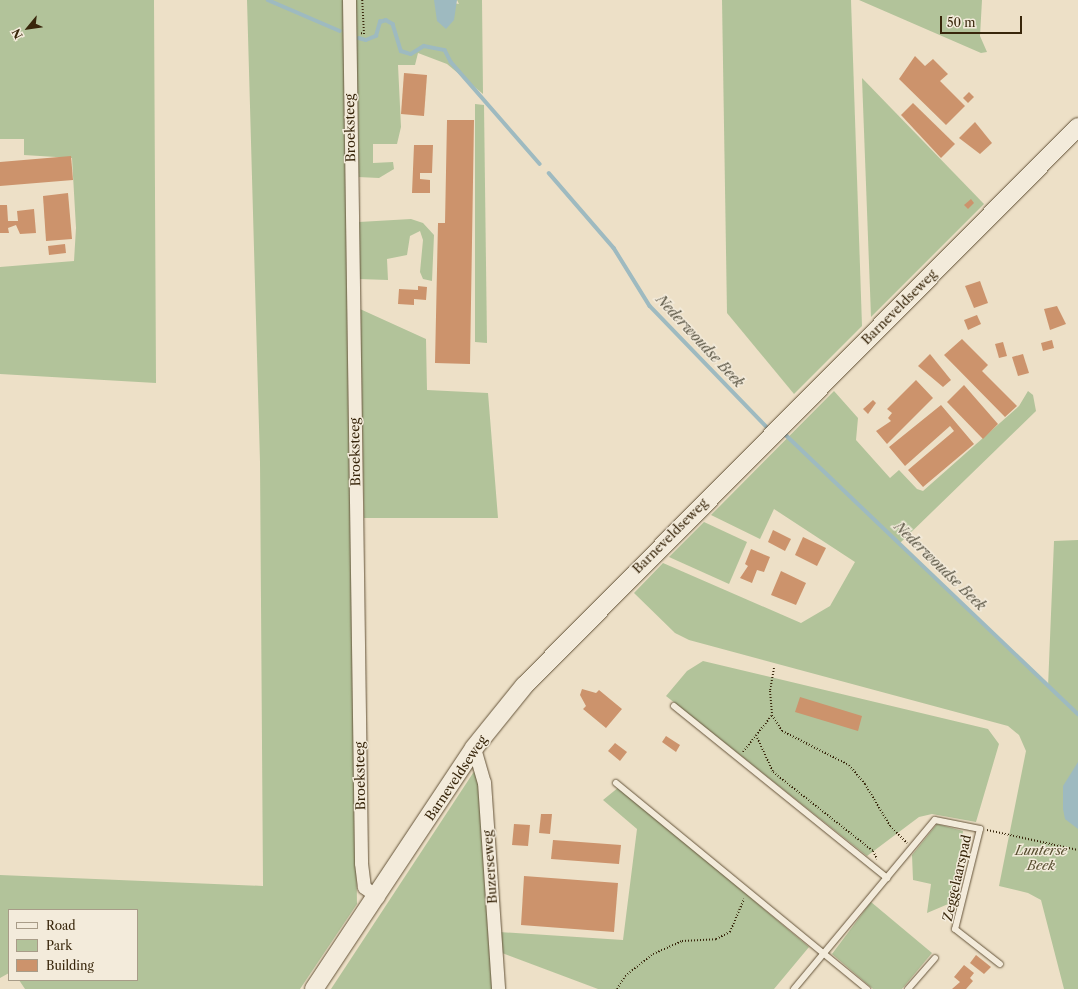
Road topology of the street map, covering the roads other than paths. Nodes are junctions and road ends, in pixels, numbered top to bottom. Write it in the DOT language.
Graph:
graph roads {
  1 [pos="349,0"];
  2 [pos="1078,127"];
  3 [pos="674,706"];
  4 [pos="474,748"];
  5 [pos="616,782"];
  6 [pos="887,878"];
  7 [pos="378,897"];
  8 [pos="825,953"];
  9 [pos="935,958"];
  10 [pos="1000,964"];
  11 [pos="314,989"];
  12 [pos="498,989"];
  13 [pos="794,989"];
  14 [pos="868,989"];
  15 [pos="908,989"];
  1 -- 7 [label="street, Broeksteeg"];
  2 -- 4 [label="main road, Barneveldseweg"];
  3 -- 6 [label="lane"];
  4 -- 7 [label="main road, Barneveldseweg"];
  4 -- 12 [label="street, Buzerseweg"];
  5 -- 8 [label="lane"];
  6 -- 8 [label="lane"];
  6 -- 10 [label="lane, Zeggelaarspad"];
  7 -- 11 [label="main road, Barneveldseweg"];
  8 -- 13 [label="lane"];
  8 -- 14 [label="lane"];
  9 -- 15 [label="lane"];
}
